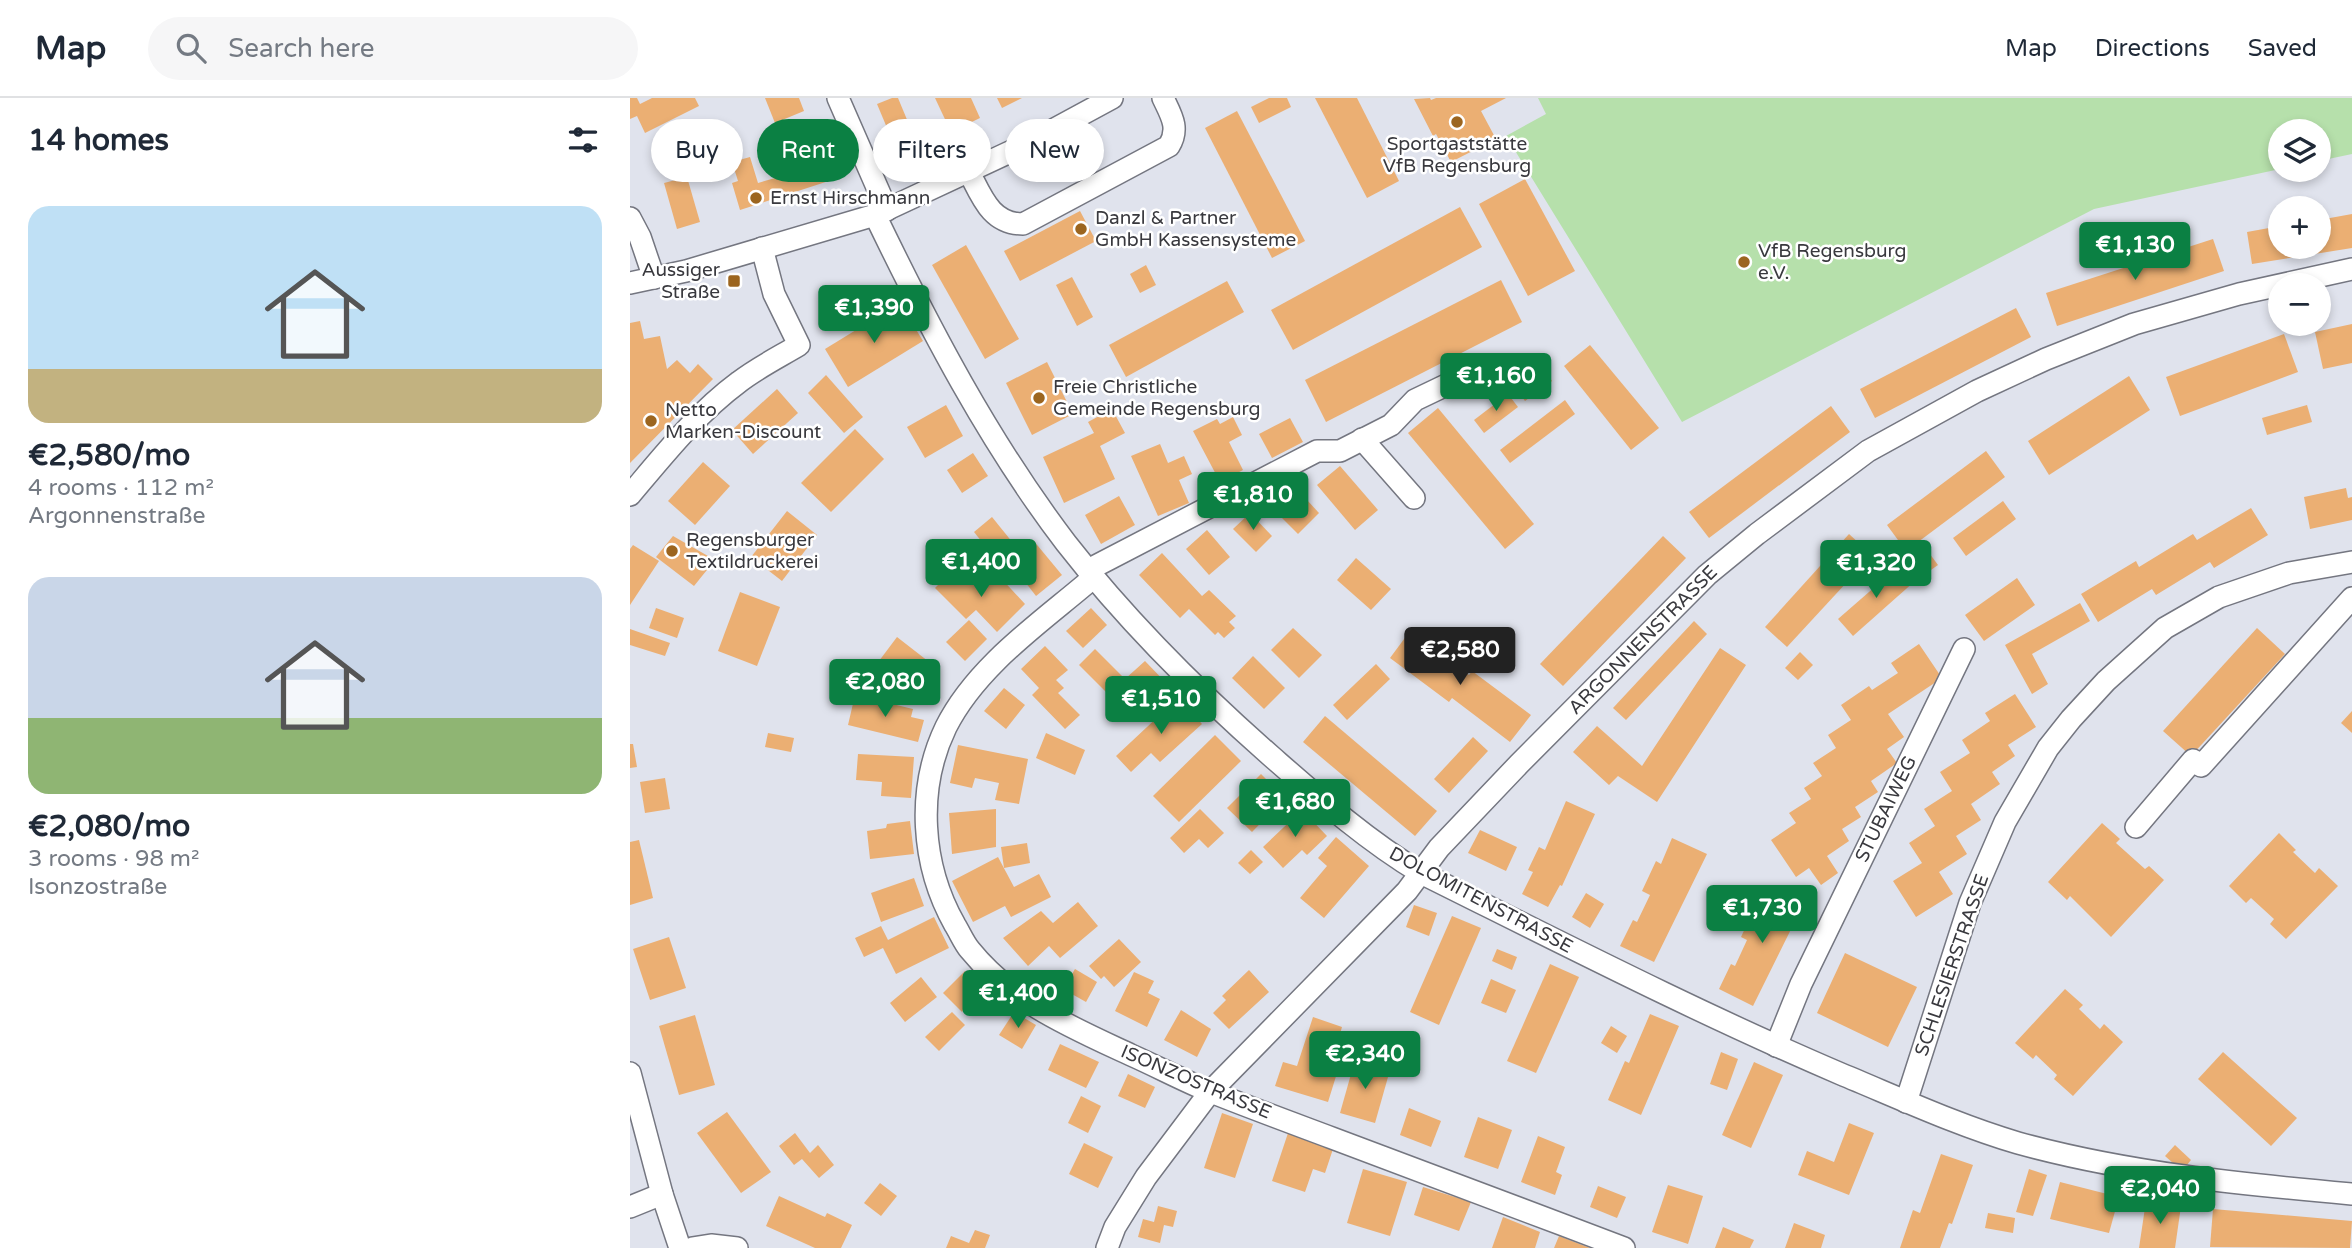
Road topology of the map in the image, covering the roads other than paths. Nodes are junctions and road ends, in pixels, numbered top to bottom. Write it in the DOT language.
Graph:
graph roads {
  1 [pos="838,98"];
  2 [pos="1112,98"];
  3 [pos="1163,98"];
  4 [pos="991,161"];
  5 [pos="947,182"];
  6 [pos="974,182"];
  7 [pos="881,212"];
  8 [pos="630,218"];
  9 [pos="762,248"];
  10 [pos="2352,270"];
  11 [pos="654,278"];
  12 [pos="630,283"];
  13 [pos="1486,366"];
  14 [pos="1362,439"];
  15 [pos="630,495"];
  16 [pos="1414,498"];
  17 [pos="2352,562"];
  18 [pos="1091,573"];
  19 [pos="2352,598"];
  20 [pos="1964,649"];
  21 [pos="2136,827"];
  22 [pos="1421,873"];
  23 [pos="1776,1046"];
  24 [pos="630,1073"];
  25 [pos="1210,1092"];
  26 [pos="1906,1102"];
  27 [pos="662,1194"];
  28 [pos="2352,1194"];
  29 [pos="630,1207"];
  30 [pos="680,1248"];
  31 [pos="692,1248"];
  32 [pos="737,1248"];
  33 [pos="1107,1248"];
  34 [pos="1624,1248"];
  1 -- 7 [label="street, DOLOMITENSTRASSE"];
  2 -- 4 [label="street"];
  3 -- 6 [label="street"];
  5 -- 7 [label="street"];
  7 -- 9 [label="street"];
  7 -- 18 [label="street, DOLOMITENSTRASSE"];
  8 -- 11 [label="street"];
  9 -- 11 [label="street"];
  9 -- 15 [label="street"];
  10 -- 22 [label="street, ARGONNENSTRASSE"];
  11 -- 12 [label="street"];
  13 -- 14 [label="street, ISONZOSTRASSE"];
  14 -- 16 [label="street"];
  14 -- 18 [label="street, ISONZOSTRASSE"];
  17 -- 26 [label="street, SCHLESIERSTRASSE"];
  18 -- 22 [label="street, DOLOMITENSTRASSE"];
  18 -- 25 [label="street, ISONZOSTRASSE"];
  19 -- 21 [label="street"];
  20 -- 23 [label="street, STUBAIWEG"];
  22 -- 23 [label="street, DOLOMITENSTRASSE"];
  22 -- 25 [label="street, ARGONNENSTRASSE"];
  23 -- 26 [label="street, DOLOMITENSTRASSE"];
  24 -- 27 [label="street"];
  25 -- 33 [label="street, ARGONNENSTRASSE"];
  25 -- 34 [label="street, ISONZOSTRASSE"];
  26 -- 28 [label="street, DOLOMITENSTRASSE"];
  27 -- 29 [label="street"];
  27 -- 30 [label="street"];
  31 -- 32 [label="street"];
}
